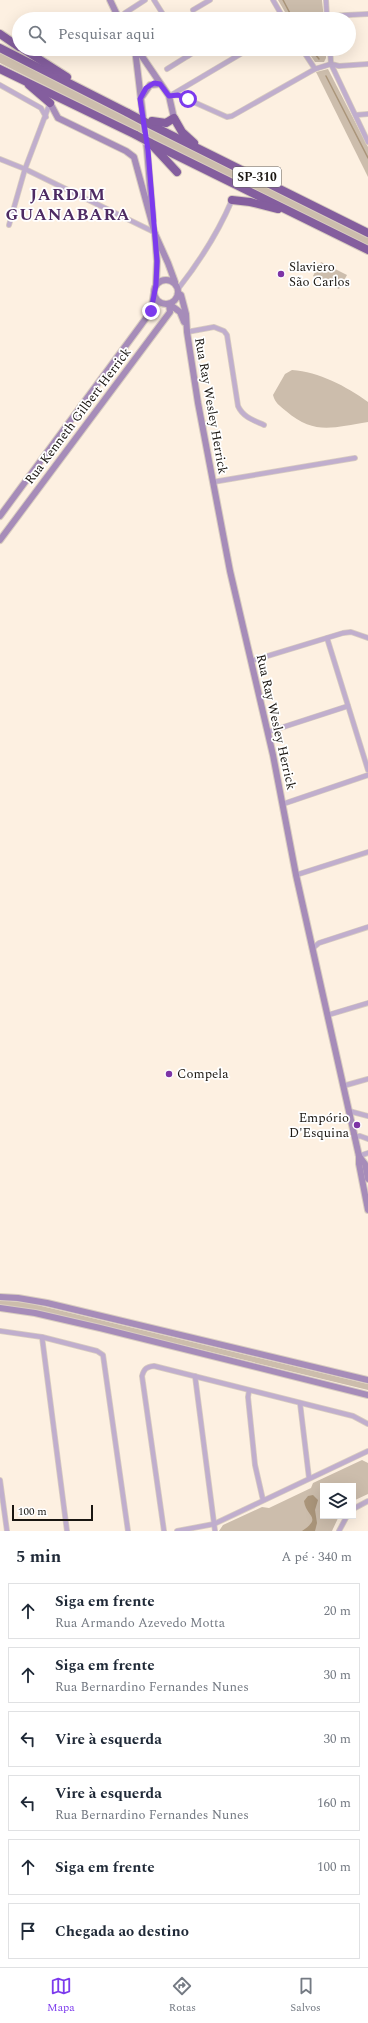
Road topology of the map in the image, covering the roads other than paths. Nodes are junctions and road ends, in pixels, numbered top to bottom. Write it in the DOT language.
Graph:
graph roads {
  1 [pos="110,0"];
  2 [pos="145,0"];
  3 [pos="154,0"];
  4 [pos="210,0"];
  5 [pos="273,0"];
  6 [pos="326,0"];
  7 [pos="193,10"];
  8 [pos="116,12"];
  9 [pos="127,12"];
  10 [pos="162,12"];
  11 [pos="280,12"];
  12 [pos="327,12"];
  13 [pos="368,14"];
  14 [pos="356,15"];
  15 [pos="0,34"];
  16 [pos="12,42"];
  17 [pos="0,48"];
  18 [pos="12,54"];
  19 [pos="16,56"];
  20 [pos="33,56"];
  21 [pos="137,56"];
  22 [pos="141,56"];
  23 [pos="188,56"];
  24 [pos="237,56"];
  25 [pos="307,56"];
  26 [pos="330,56"];
  27 [pos="331,64"];
  28 [pos="368,64"];
  29 [pos="0,69"];
  30 [pos="167,69"];
  31 [pos="315,69"];
  32 [pos="24,80"];
  33 [pos="160,84"];
  34 [pos="0,85"];
  35 [pos="169,96"];
  36 [pos="140,99"];
  37 [pos="50,103"];
  38 [pos="108,103"];
  39 [pos="368,114"];
  40 [pos="356,115"];
  41 [pos="46,116"];
  42 [pos="174,118"];
  43 [pos="144,121"];
  44 [pos="150,142"];
  45 [pos="368,142"];
  46 [pos="201,150"];
  47 [pos="0,159"];
  48 [pos="25,169"];
  49 [pos="177,172"];
  50 [pos="232,200"];
  51 [pos="306,219"];
  52 [pos="9,225"];
  53 [pos="154,233"];
  54 [pos="368,233"];
  55 [pos="368,250"];
  56 [pos="175,282"];
  57 [pos="156,285"];
  58 [pos="178,291"];
  59 [pos="154,293"];
  60 [pos="169,304"];
  61 [pos="187,329"];
  62 [pos="264,424"];
  63 [pos="355,458"];
  64 [pos="213,482"];
  65 [pos="0,516"];
  66 [pos="0,540"];
  67 [pos="327,638"];
  68 [pos="368,638"];
  69 [pos="251,661"];
  70 [pos="348,706"];
  71 [pos="268,732"];
  72 [pos="368,770"];
  73 [pos="368,775"];
  74 [pos="283,804"];
  75 [pos="368,852"];
  76 [pos="296,875"];
  77 [pos="368,927"];
  78 [pos="313,948"];
  79 [pos="368,1003"];
  80 [pos="328,1016"];
  81 [pos="368,1079"];
  82 [pos="343,1086"];
  83 [pos="349,1111"];
  84 [pos="368,1116"];
  85 [pos="354,1137"];
  86 [pos="368,1139"];
  87 [pos="368,1153"];
  88 [pos="360,1156"];
  89 [pos="368,1179"];
  90 [pos="368,1210"];
  91 [pos="0,1297"];
  92 [pos="0,1308"];
  93 [pos="0,1331"];
  94 [pos="42,1337"];
  95 [pos="196,1376"];
  96 [pos="368,1380"];
  97 [pos="249,1391"];
  98 [pos="368,1395"];
  99 [pos="300,1403"];
  100 [pos="368,1424"];
  101 [pos="368,1451"];
  102 [pos="309,1478"];
  103 [pos="0,1480"];
  104 [pos="263,1500"];
  105 [pos="368,1501"];
  106 [pos="356,1507"];
  107 [pos="345,1519"];
  108 [pos="214,1524"];
  109 [pos="7,1531"];
  110 [pos="67,1531"];
  111 [pos="128,1531"];
  112 [pos="164,1531"];
  113 [pos="177,1531"];
  114 [pos="215,1531"];
  115 [pos="339,1531"];
  1 -- 8 [label="street"];
  2 -- 9 [label="street"];
  3 -- 10 [label="street"];
  4 -- 7 [label="street"];
  5 -- 11 [label="street"];
  6 -- 12 [label="street"];
  13 -- 14 [label="street"];
  15 -- 16 [label="highway"];
  17 -- 18 [label="highway, SP-310"];
  19 -- 38 [label="highway, SP-310"];
  20 -- 38 [label="highway"];
  21 -- 36 [label="street"];
  22 -- 33 [label="street"];
  23 -- 30 [label="street"];
  24 -- 35 [label="street"];
  25 -- 31 [label="street"];
  26 -- 27 [label="street"];
  27 -- 28 [label="street"];
  27 -- 31 [label="street"];
  27 -- 40 [label="street"];
  29 -- 32 [label="highway, SP-310"];
  31 -- 35 [label="street"];
  32 -- 37 [label="highway"];
  32 -- 44 [label="highway, SP-310, bridge"];
  33 -- 35 [label="street"];
  33 -- 36 [label="street"];
  34 -- 41 [label="street"];
  35 -- 42 [label="street"];
  36 -- 53 [label="street"];
  37 -- 41 [label="street"];
  37 -- 53 [label="street"];
  38 -- 43 [label="highway, SP-310, bridge"];
  39 -- 40 [label="street"];
  40 -- 45 [label="street"];
  41 -- 48 [label="street"];
  42 -- 43 [label="highway"];
  42 -- 46 [label="highway"];
  43 -- 46 [label="highway, SP-310"];
  44 -- 49 [label="highway"];
  44 -- 51 [label="highway, SP-310"];
  46 -- 54 [label="highway, SP-310"];
  47 -- 48 [label="street"];
  48 -- 52 [label="street"];
  48 -- 53 [label="street"];
  50 -- 51 [label="highway"];
  50 -- 58 [label="street"];
  51 -- 55 [label="highway, SP-310"];
  53 -- 56 [label="street"];
  53 -- 57 [label="street"];
  56 -- 57 [label="street"];
  56 -- 58 [label="street"];
  57 -- 59 [label="street"];
  58 -- 60 [label="street"];
  58 -- 61 [label="street, Rua Ray Wesley Herrick"];
  59 -- 60 [label="street"];
  59 -- 65 [label="street"];
  60 -- 61 [label="street"];
  60 -- 66 [label="street, Rua Kenneth Gilbert Herrick"];
  61 -- 62 [label="street"];
  61 -- 64 [label="street, Rua Ray Wesley Herrick"];
  63 -- 64 [label="street"];
  64 -- 69 [label="street, Rua Ray Wesley Herrick"];
  67 -- 68 [label="street"];
  67 -- 69 [label="street"];
  67 -- 70 [label="street"];
  69 -- 71 [label="street, Rua Ray Wesley Herrick"];
  70 -- 71 [label="street"];
  70 -- 72 [label="street"];
  71 -- 74 [label="street, Rua Ray Wesley Herrick"];
  73 -- 74 [label="street"];
  74 -- 76 [label="street, Rua Ray Wesley Herrick"];
  75 -- 76 [label="street"];
  76 -- 78 [label="street, Rua Ray Wesley Herrick"];
  77 -- 78 [label="street"];
  78 -- 80 [label="street, Rua Ray Wesley Herrick"];
  79 -- 80 [label="street"];
  80 -- 82 [label="street, Rua Ray Wesley Herrick"];
  81 -- 82 [label="street"];
  82 -- 83 [label="street, Rua Ray Wesley Herrick"];
  83 -- 84 [label="street"];
  83 -- 85 [label="street, Rua Ray Wesley Herrick"];
  85 -- 86 [label="street"];
  85 -- 88 [label="street, Rua Ray Wesley Herrick"];
  87 -- 88 [label="street"];
  88 -- 89 [label="street, Rua Ray Wesley Herrick"];
  88 -- 90 [label="street, Rua Ray Wesley Herrick"];
  91 -- 96 [label="street"];
  92 -- 98 [label="street"];
  93 -- 94 [label="street"];
  94 -- 110 [label="street"];
  94 -- 111 [label="street"];
  95 -- 97 [label="street"];
  95 -- 108 [label="street"];
  95 -- 112 [label="street"];
  97 -- 99 [label="street"];
  97 -- 104 [label="street"];
  99 -- 100 [label="street"];
  99 -- 102 [label="street"];
  101 -- 102 [label="street"];
  102 -- 104 [label="street"];
  103 -- 109 [label="street"];
  104 -- 108 [label="street"];
  105 -- 106 [label="street"];
  107 -- 115 [label="street"];
  108 -- 113 [label="street"];
  108 -- 114 [label="street"];
}
